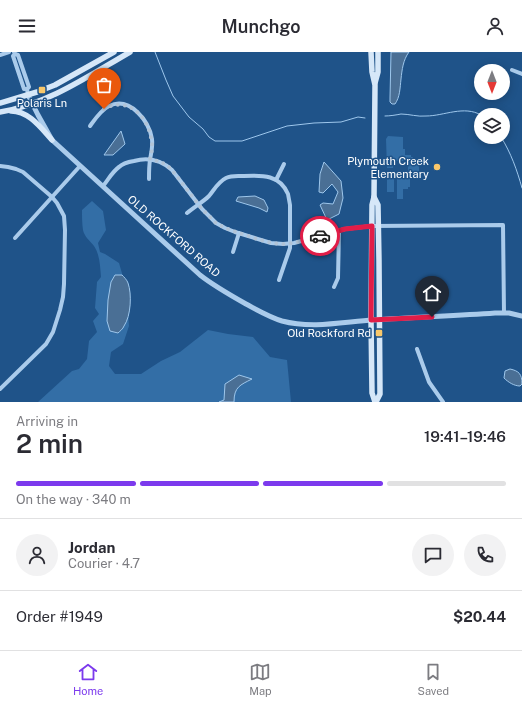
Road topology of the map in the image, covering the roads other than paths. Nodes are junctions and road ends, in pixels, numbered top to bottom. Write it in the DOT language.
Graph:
graph roads {
  1 [pos="9,52"];
  2 [pos="114,52"];
  3 [pos="130,52"];
  4 [pos="371,52"];
  5 [pos="378,52"];
  6 [pos="15,53"];
  7 [pos="0,55"];
  8 [pos="512,70"];
  9 [pos="522,74"];
  10 [pos="375,85"];
  11 [pos="27,92"];
  12 [pos="0,103"];
  13 [pos="32,103"];
  14 [pos="2,112"];
  15 [pos="90,126"];
  16 [pos="52,140"];
  17 [pos="150,159"];
  18 [pos="284,164"];
  19 [pos="0,166"];
  20 [pos="80,166"];
  21 [pos="149,179"];
  22 [pos="276,180"];
  23 [pos="103,186"];
  24 [pos="52,197"];
  25 [pos="198,204"];
  26 [pos="187,213"];
  27 [pos="375,226"];
  28 [pos="339,230"];
  29 [pos="239,233"];
  30 [pos="15,238"];
  31 [pos="290,243"];
  32 [pos="233,252"];
  33 [pos="279,280"];
  34 [pos="334,287"];
  35 [pos="504,313"];
  36 [pos="522,316"];
  37 [pos="371,320"];
  38 [pos="379,320"];
  39 [pos="417,349"];
  40 [pos="0,389"];
  41 [pos="376,402"];
  42 [pos="443,402"];
  1 -- 7 [label="street"];
  2 -- 11 [label="main road"];
  3 -- 13 [label="main road"];
  4 -- 10 [label="main road"];
  5 -- 10 [label="main road"];
  6 -- 11 [label="street, OLD ROCKFORD ROAD"];
  8 -- 9 [label="street"];
  10 -- 27 [label="main road"];
  11 -- 12 [label="main road"];
  11 -- 13 [label="street, OLD ROCKFORD ROAD"];
  13 -- 14 [label="main road"];
  13 -- 16 [label="street, OLD ROCKFORD ROAD"];
  14 -- 16 [label="main road"];
  15 -- 17 [label="street"];
  16 -- 20 [label="street, OLD ROCKFORD ROAD"];
  17 -- 21 [label="street"];
  17 -- 23 [label="street"];
  17 -- 25 [label="street"];
  18 -- 22 [label="street"];
  19 -- 24 [label="street"];
  20 -- 23 [label="street, OLD ROCKFORD ROAD"];
  20 -- 24 [label="street"];
  22 -- 25 [label="street"];
  22 -- 31 [label="street"];
  23 -- 37 [label="street, OLD ROCKFORD ROAD"];
  24 -- 30 [label="street"];
  24 -- 40 [label="street"];
  25 -- 26 [label="street"];
  25 -- 29 [label="street"];
  27 -- 28 [label="street"];
  27 -- 35 [label="street"];
  27 -- 37 [label="main road"];
  27 -- 38 [label="main road"];
  28 -- 31 [label="street"];
  28 -- 34 [label="street"];
  29 -- 31 [label="street"];
  29 -- 32 [label="street"];
  31 -- 33 [label="street"];
  35 -- 36 [label="street, OLD ROCKFORD ROAD"];
  35 -- 38 [label="street, OLD ROCKFORD ROAD"];
  37 -- 38 [label="street, OLD ROCKFORD ROAD"];
  37 -- 41 [label="main road"];
  38 -- 41 [label="main road"];
  39 -- 42 [label="street"];
}
